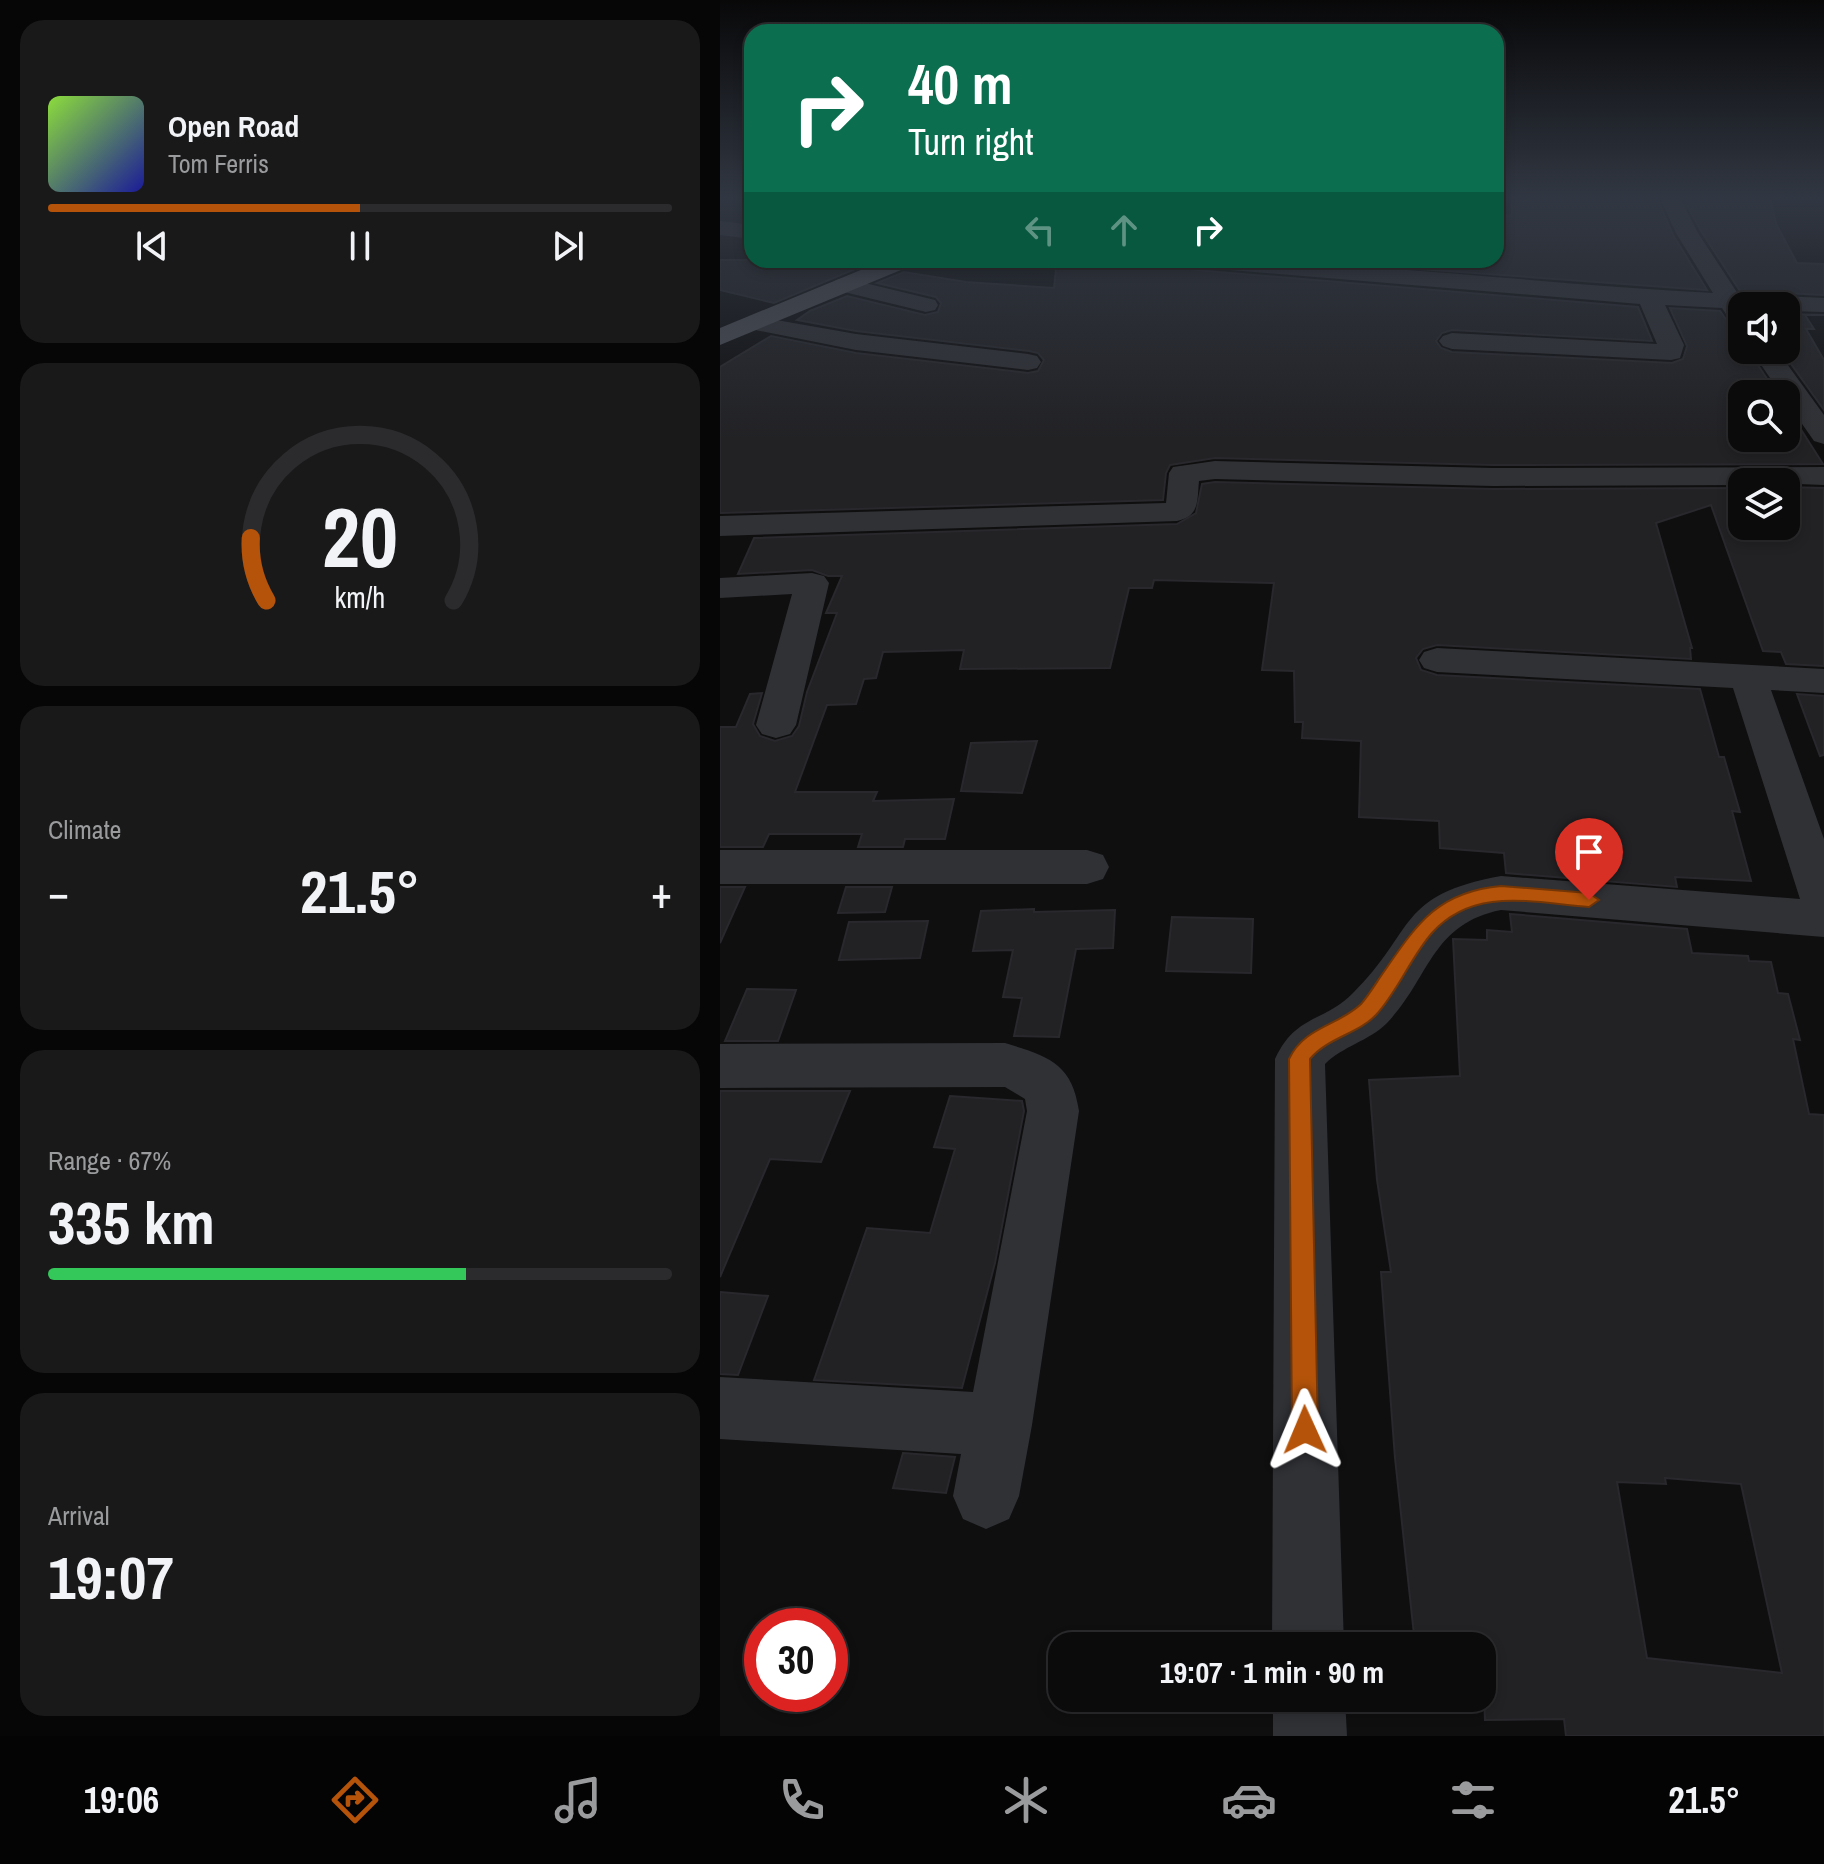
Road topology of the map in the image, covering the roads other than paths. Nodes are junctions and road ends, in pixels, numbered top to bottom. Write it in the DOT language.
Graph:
graph roads {
  1 [pos="863,277"];
  2 [pos="1376,277"];
  3 [pos="1715,277"];
  4 [pos="844,285"];
  5 [pos="1649,297"];
  6 [pos="1728,297"];
  7 [pos="926,305"];
  8 [pos="1824,305"];
  9 [pos="1800,306"];
  10 [pos="1728,309"];
  11 [pos="754,323"];
  12 [pos="720,337"];
  13 [pos="1452,341"];
  14 [pos="1028,362"];
  15 [pos="1774,364"];
  16 [pos="1824,435"];
  17 [pos="1824,476"];
  18 [pos="720,526"];
  19 [pos="720,588"];
  20 [pos="1437,660"];
  21 [pos="1748,677"];
  22 [pos="1824,681"];
  23 [pos="776,725"];
  24 [pos="720,867"];
  25 [pos="1087,867"];
  26 [pos="1824,903"];
  27 [pos="1824,919"];
  28 [pos="720,1066"];
  29 [pos="720,1408"];
  30 [pos="1000,1425"];
  31 [pos="986,1496"];
  32 [pos="1308,1632"];
  33 [pos="1309,1712"];
  34 [pos="1310,1736"];
  1 -- 4 [label="main road"];
  2 -- 5 [label="street"];
  3 -- 6 [label="street"];
  4 -- 7 [label="street"];
  4 -- 11 [label="main road"];
  5 -- 10 [label="street"];
  5 -- 13 [label="street"];
  8 -- 9 [label="street"];
  11 -- 12 [label="main road"];
  11 -- 14 [label="street"];
  15 -- 16 [label="street"];
  17 -- 18 [label="street"];
  19 -- 23 [label="street"];
  20 -- 21 [label="street"];
  21 -- 22 [label="street"];
  21 -- 26 [label="street"];
  24 -- 25 [label="street"];
  27 -- 32 [label="street"];
  28 -- 30 [label="street"];
  29 -- 30 [label="street"];
  30 -- 31 [label="street"];
  33 -- 34 [label="street"];
}
